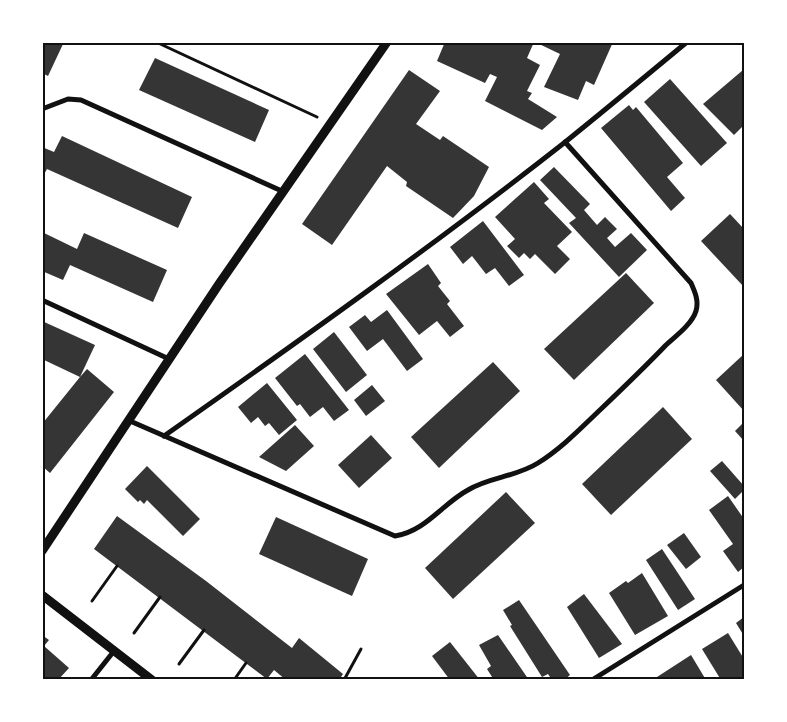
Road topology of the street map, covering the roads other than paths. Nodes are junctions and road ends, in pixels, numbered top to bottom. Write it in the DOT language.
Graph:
graph roads {
  1 [pos="387,42"];
  2 [pos="687,42"];
  3 [pos="42,109"];
  4 [pos="565,142"];
  5 [pos="284,192"];
  6 [pos="42,300"];
  7 [pos="169,359"];
  8 [pos="130,421"];
  9 [pos="164,436"];
  10 [pos="42,551"];
  11 [pos="744,585"];
  12 [pos="42,595"];
  13 [pos="114,652"];
  14 [pos="91,680"];
  15 [pos="152,680"];
  16 [pos="592,680"];
  1 -- 5 [label="street"];
  2 -- 4 [label="street"];
  3 -- 5 [label="street"];
  4 -- 9 [label="street"];
  4 -- 9 [label="street"];
  5 -- 7 [label="street"];
  6 -- 7 [label="street"];
  7 -- 8 [label="street"];
  8 -- 9 [label="street"];
  8 -- 10 [label="street"];
  11 -- 16 [label="street"];
  12 -- 13 [label="street"];
  13 -- 14 [label="street"];
  13 -- 15 [label="street"];
}
